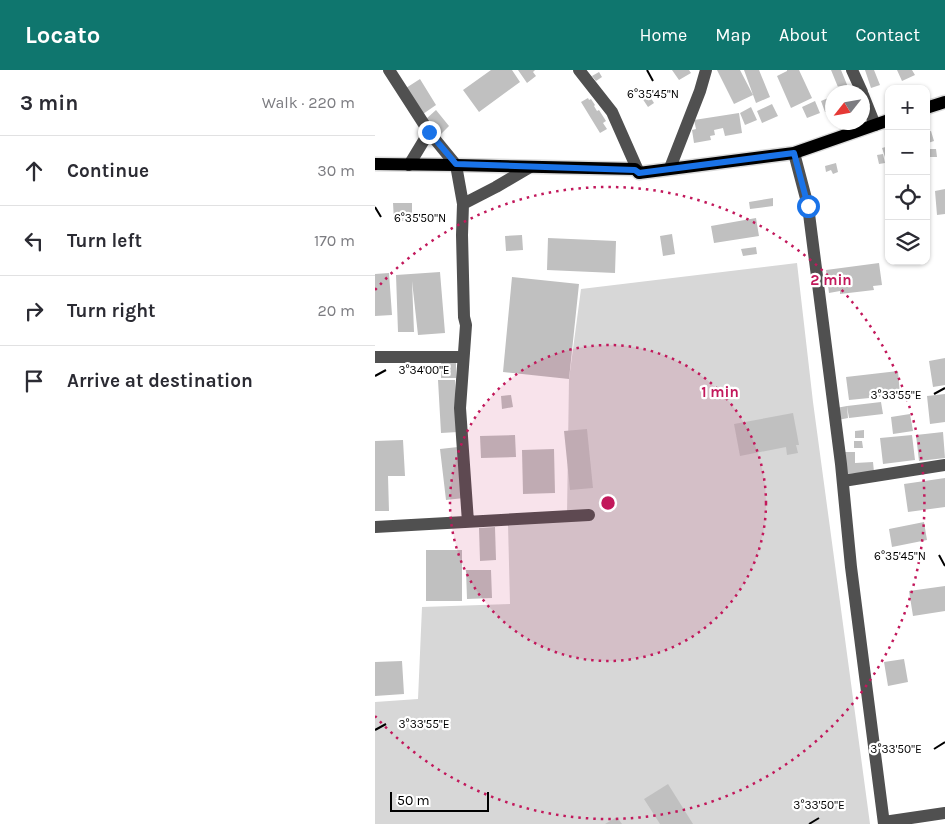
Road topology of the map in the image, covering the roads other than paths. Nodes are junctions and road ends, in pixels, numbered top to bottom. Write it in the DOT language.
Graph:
graph roads {
  1 [pos="389,70"];
  2 [pos="579,70"];
  3 [pos="706,70"];
  4 [pos="852,70"];
  5 [pos="858,85"];
  6 [pos="945,102"];
  7 [pos="930,107"];
  8 [pos="870,113"];
  9 [pos="885,121"];
  10 [pos="875,125"];
  11 [pos="429,132"];
  12 [pos="794,153"];
  13 [pos="375,164"];
  14 [pos="456,164"];
  15 [pos="409,165"];
  16 [pos="530,167"];
  17 [pos="670,168"];
  18 [pos="639,173"];
  19 [pos="463,204"];
  20 [pos="463,357"];
  21 [pos="375,358"];
  22 [pos="945,465"];
  23 [pos="843,481"];
  24 [pos="589,515"];
  25 [pos="467,522"];
  26 [pos="375,527"];
  27 [pos="945,813"];
  28 [pos="884,823"];
  1 -- 11 [label="street"];
  2 -- 18 [label="street"];
  3 -- 17 [label="street"];
  4 -- 5 [label="street"];
  6 -- 7 [label="main road"];
  8 -- 10 [label="street"];
  9 -- 10 [label="main road"];
  10 -- 12 [label="main road"];
  11 -- 14 [label="street"];
  11 -- 15 [label="street"];
  12 -- 17 [label="main road"];
  12 -- 23 [label="street"];
  13 -- 15 [label="main road"];
  14 -- 15 [label="main road"];
  14 -- 16 [label="main road"];
  14 -- 19 [label="street"];
  16 -- 18 [label="main road"];
  16 -- 19 [label="street"];
  17 -- 18 [label="main road"];
  19 -- 20 [label="street"];
  20 -- 21 [label="street"];
  20 -- 25 [label="street"];
  22 -- 23 [label="street"];
  23 -- 28 [label="street"];
  24 -- 25 [label="street"];
  25 -- 26 [label="street"];
  27 -- 28 [label="street"];
}
